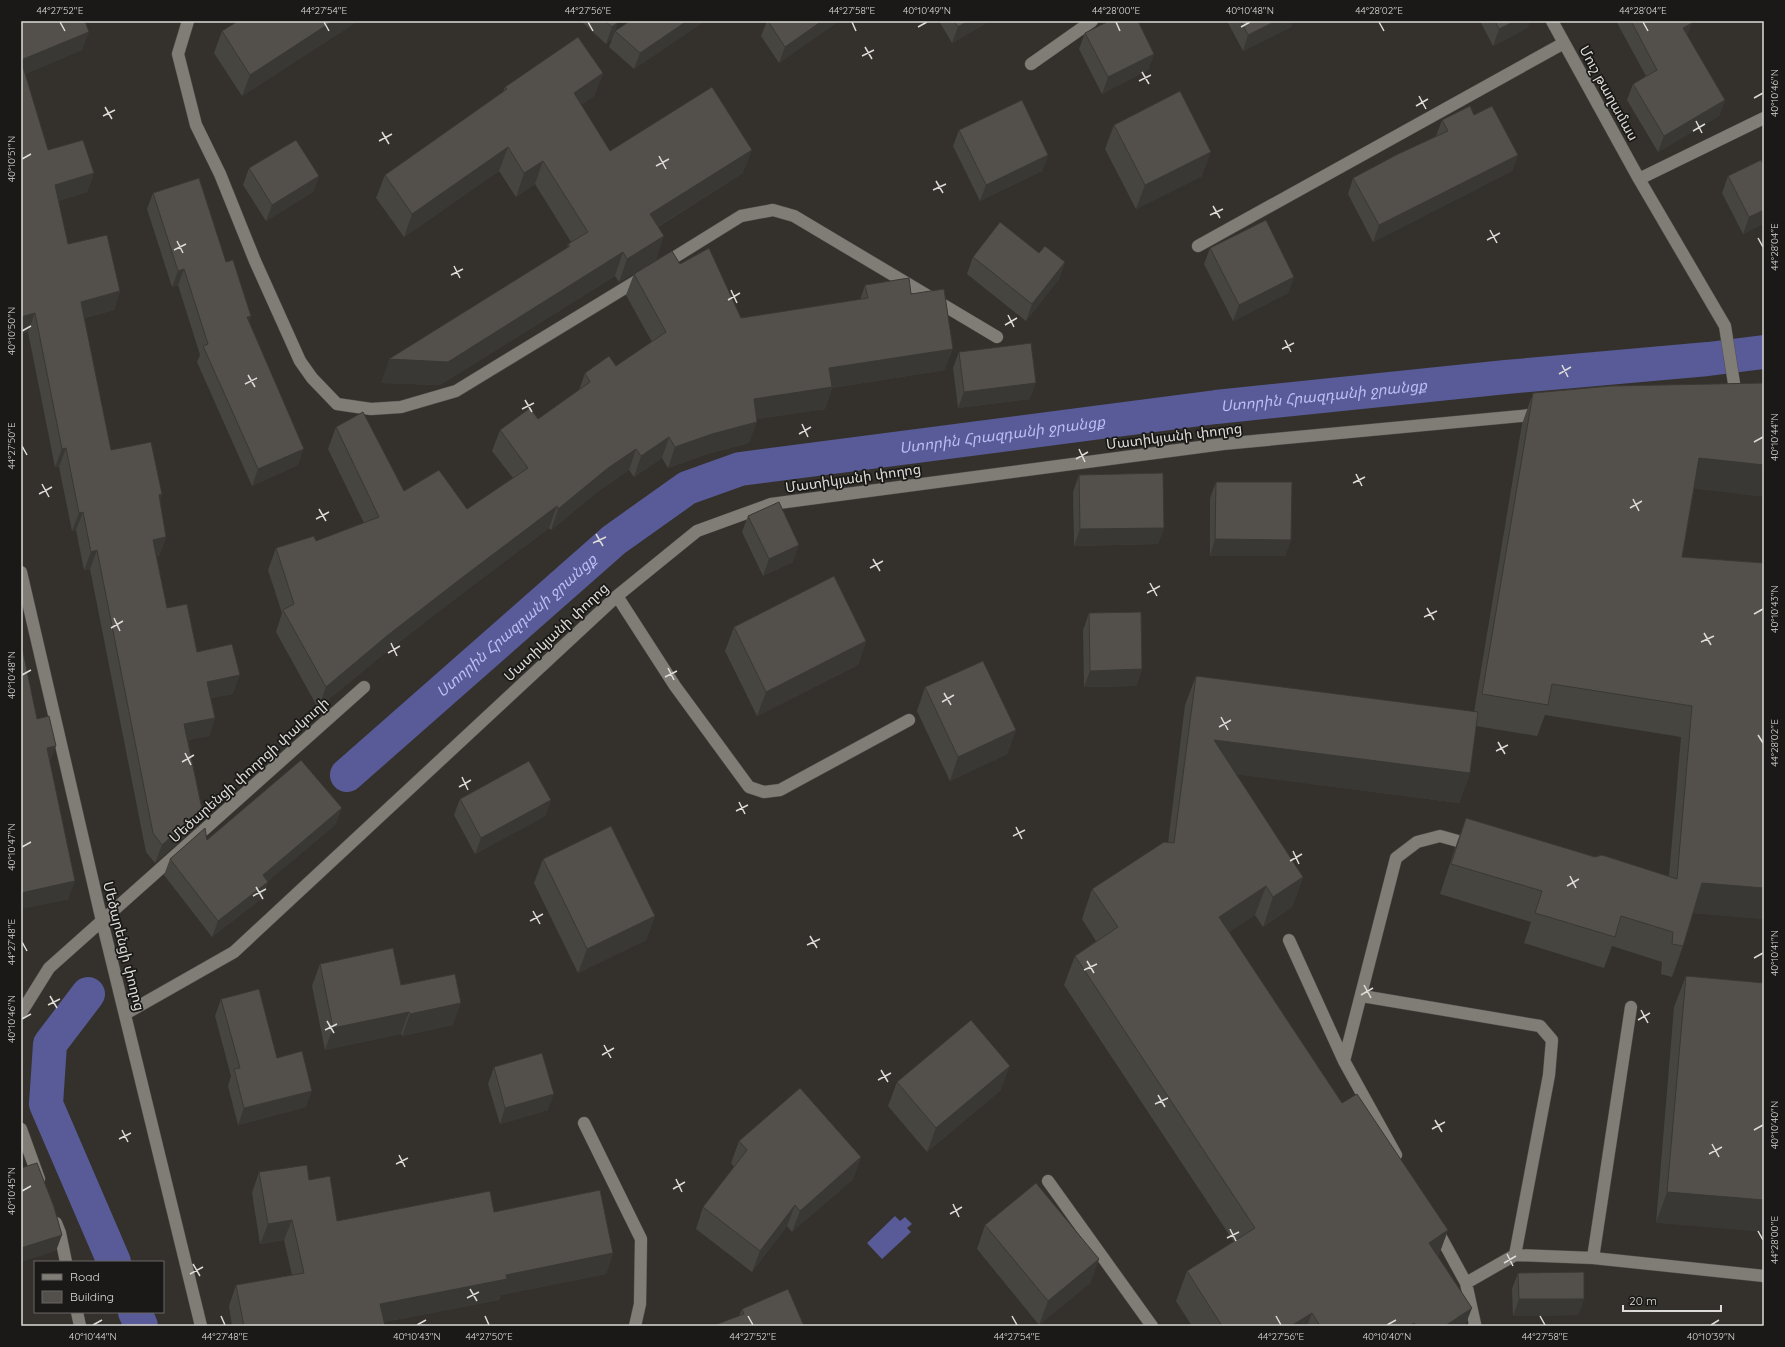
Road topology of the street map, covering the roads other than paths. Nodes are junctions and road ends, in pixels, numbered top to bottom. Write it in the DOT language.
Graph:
graph roads {
  1 [pos="188,21"];
  2 [pos="1092,21"];
  3 [pos="1552,21"];
  4 [pos="1564,43"];
  5 [pos="1031,64"];
  6 [pos="1764,118"];
  7 [pos="1640,179"];
  8 [pos="1198,246"];
  9 [pos="997,337"];
  10 [pos="1750,397"];
  11 [pos="1554,413"];
  12 [pos="21,572"];
  13 [pos="616,596"];
  14 [pos="364,687"];
  15 [pos="909,720"];
  16 [pos="1484,849"];
  17 [pos="102,920"];
  18 [pos="1289,940"];
  19 [pos="1362,996"];
  20 [pos="1631,1007"];
  21 [pos="21,1013"];
  22 [pos="125,1014"];
  23 [pos="1344,1060"];
  24 [pos="584,1123"];
  25 [pos="21,1129"];
  26 [pos="1401,1165"];
  27 [pos="1048,1181"];
  28 [pos="43,1189"];
  29 [pos="51,1211"];
  30 [pos="1432,1220"];
  31 [pos="1515,1255"];
  32 [pos="1593,1258"];
  33 [pos="66,1261"];
  34 [pos="1764,1276"];
  35 [pos="1466,1283"];
  36 [pos="77,1313"];
  37 [pos="80,1326"];
  38 [pos="201,1326"];
  39 [pos="635,1326"];
  40 [pos="1152,1326"];
  41 [pos="1474,1326"];
  1 -- 9 [label="street"];
  2 -- 5 [label="street"];
  3 -- 4 [label="street, Մուշ թաղամաս"];
  4 -- 7 [label="street, Մուշ թաղամաս"];
  4 -- 8 [label="street"];
  6 -- 7 [label="street"];
  7 -- 10 [label="street, Մուշ թաղամաս"];
  11 -- 13 [label="street, Մատիկյանի փողոց"];
  12 -- 17 [label="street, Մեծարենցի փողոց"];
  13 -- 15 [label="street"];
  13 -- 22 [label="street, Մատիկյանի փողոց"];
  14 -- 17 [label="street, Մեծարենցի փողոցի փակուղի"];
  16 -- 19 [label="street"];
  17 -- 21 [label="street, Մեծարենցի փողոցի փակուղի"];
  17 -- 22 [label="street, Մեծարենցի փողոց"];
  18 -- 23 [label="street"];
  19 -- 23 [label="street"];
  19 -- 31 [label="street"];
  20 -- 32 [label="street"];
  22 -- 38 [label="street, Մեծարենցի փողոց"];
  23 -- 26 [label="street"];
  24 -- 39 [label="street"];
  25 -- 28 [label="street"];
  27 -- 40 [label="street"];
  29 -- 33 [label="street"];
  30 -- 35 [label="street"];
  31 -- 32 [label="street"];
  31 -- 35 [label="street"];
  32 -- 34 [label="street"];
  35 -- 41 [label="street"];
  36 -- 37 [label="street"];
}
